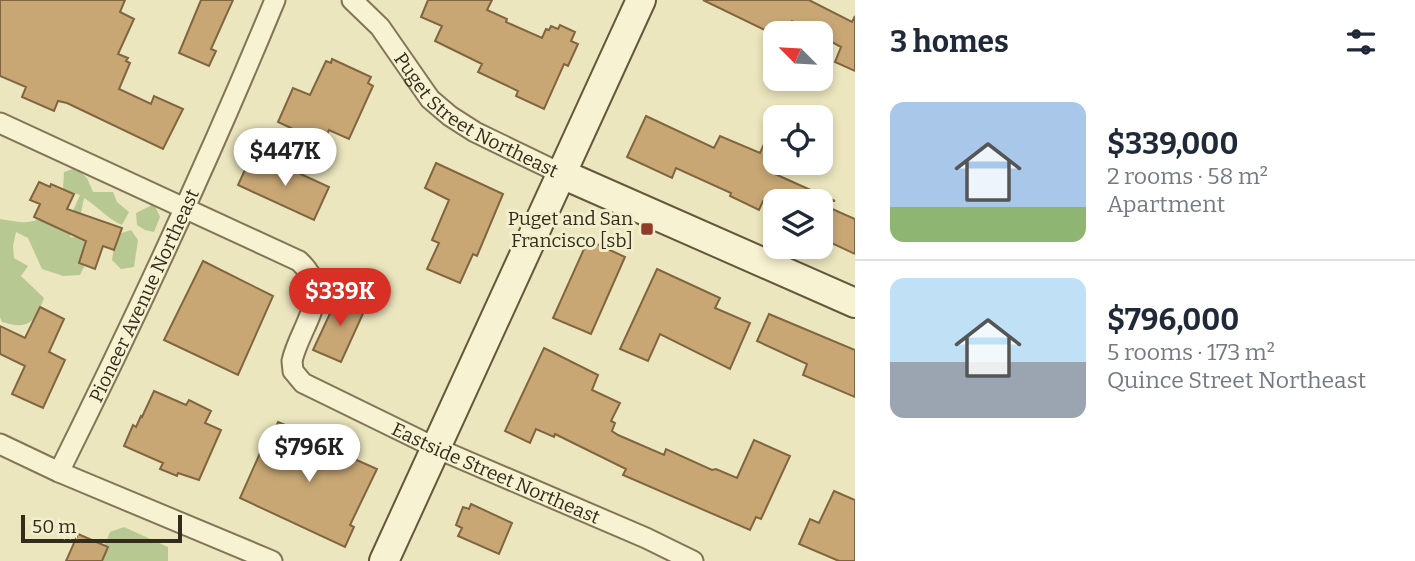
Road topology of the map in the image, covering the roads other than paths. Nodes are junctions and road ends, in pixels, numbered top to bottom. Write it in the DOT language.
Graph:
graph roads {
  1 [pos="275,0"];
  2 [pos="352,0"];
  3 [pos="641,0"];
  4 [pos="0,123"];
  5 [pos="562,174"];
  6 [pos="184,208"];
  7 [pos="855,303"];
  8 [pos="0,444"];
  9 [pos="436,448"];
  10 [pos="60,472"];
  11 [pos="272,561"];
  12 [pos="384,561"];
  13 [pos="693,561"];
  1 -- 6 [label="street, Pioneer Avenue Northeast"];
  2 -- 5 [label="street, Puget Street Northeast"];
  3 -- 5 [label="street"];
  4 -- 6 [label="street, Eastside Street Northeast"];
  5 -- 7 [label="street, Puget Street Northeast"];
  5 -- 9 [label="street"];
  6 -- 9 [label="street, Eastside Street Northeast"];
  6 -- 10 [label="street, Pioneer Avenue Northeast"];
  8 -- 10 [label="street"];
  9 -- 12 [label="street"];
  9 -- 13 [label="street, Eastside Street Northeast"];
  10 -- 11 [label="street"];
}
